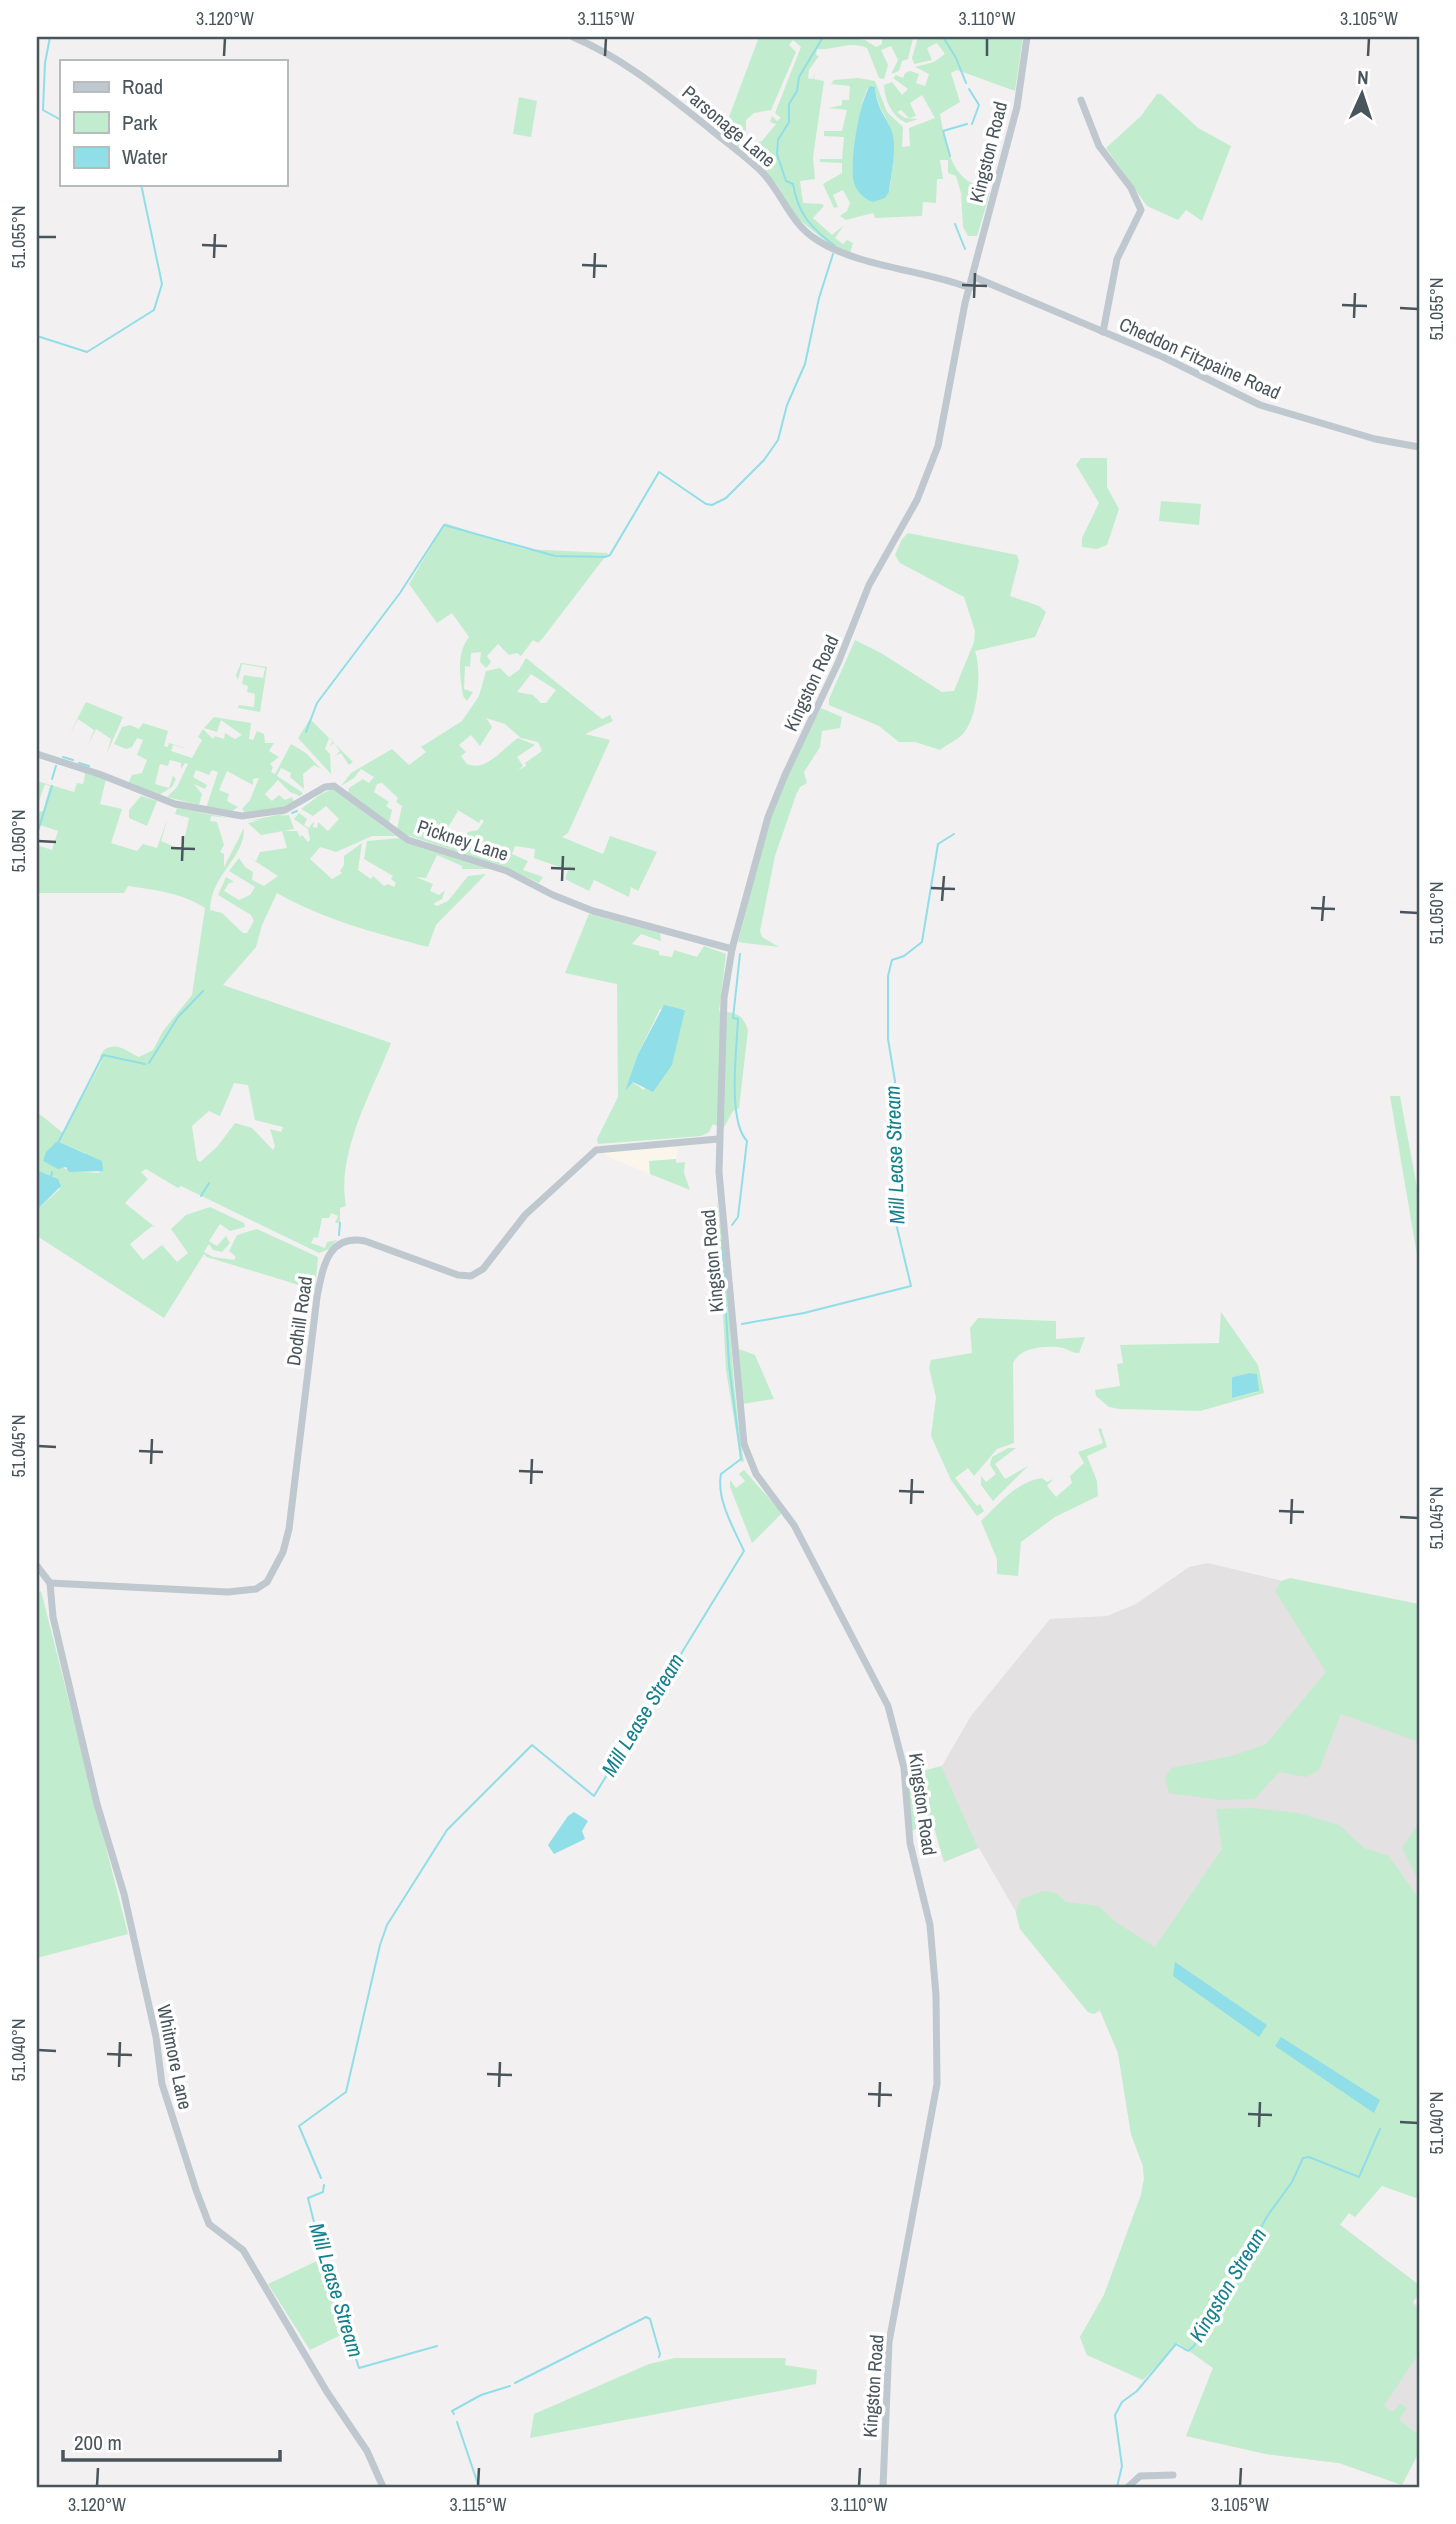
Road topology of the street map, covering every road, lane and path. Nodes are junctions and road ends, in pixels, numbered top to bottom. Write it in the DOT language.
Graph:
graph roads {
  1 [pos="573,37"];
  2 [pos="1027,37"];
  3 [pos="1081,100"];
  4 [pos="974,277"];
  5 [pos="970,288"];
  6 [pos="1103,332"];
  7 [pos="1419,447"];
  8 [pos="37,754"];
  9 [pos="732,949"];
  10 [pos="718,1139"];
  11 [pos="37,1566"];
  12 [pos="50,1583"];
  13 [pos="1173,2475"];
  14 [pos="383,2487"];
  15 [pos="883,2487"];
  16 [pos="1128,2487"];
  1 -- 5 [label="street, Parsonage Lane"];
  2 -- 4 [label="street, Kingston Road"];
  3 -- 6 [label="street"];
  4 -- 5 [label="street, Kingston Road"];
  4 -- 6 [label="street, Cheddon Fitzpaine Road"];
  5 -- 9 [label="street, Kingston Road"];
  6 -- 7 [label="street, Cheddon Fitzpaine Road"];
  8 -- 9 [label="street, Pickney Lane"];
  9 -- 10 [label="street, Kingston Road"];
  10 -- 12 [label="street, Dodhill Road"];
  10 -- 15 [label="street, Kingston Road"];
  11 -- 12 [label="street"];
  12 -- 14 [label="street, Whitmore Lane"];
  13 -- 16 [label="street"];
}
